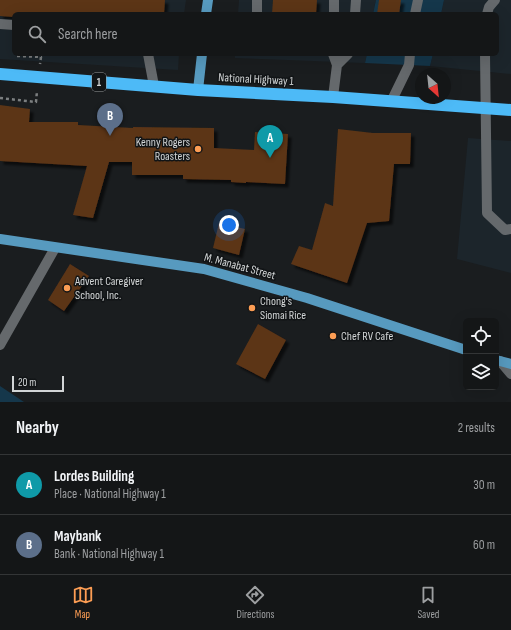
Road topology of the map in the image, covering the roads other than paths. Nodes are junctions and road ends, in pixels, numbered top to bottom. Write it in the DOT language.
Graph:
graph roads {
  1 [pos="208,0"];
  2 [pos="257,0"];
  3 [pos="334,0"];
  4 [pos="356,0"];
  5 [pos="418,0"];
  6 [pos="495,0"];
  7 [pos="206,12"];
  8 [pos="257,12"];
  9 [pos="334,12"];
  10 [pos="355,12"];
  11 [pos="415,12"];
  12 [pos="488,12"];
  13 [pos="0,24"];
  14 [pos="12,25"];
  15 [pos="148,56"];
  16 [pos="202,56"];
  17 [pos="334,56"];
  18 [pos="346,56"];
  19 [pos="410,56"];
  20 [pos="485,56"];
  21 [pos="337,65"];
  22 [pos="0,74"];
  23 [pos="154,86"];
  24 [pos="198,90"];
  25 [pos="333,97"];
  26 [pos="391,102"];
  27 [pos="486,108"];
  28 [pos="511,110"];
  29 [pos="511,230"];
  30 [pos="0,239"];
  31 [pos="55,248"];
  32 [pos="0,344"];
  33 [pos="463,349"];
  34 [pos="499,360"];
  35 [pos="499,361"];
  36 [pos="511,364"];
  37 [pos="511,374"];
  1 -- 7 [label="main road"];
  2 -- 8 [label="street"];
  3 -- 9 [label="street"];
  4 -- 10 [label="street"];
  5 -- 11 [label="street"];
  6 -- 12 [label="street"];
  13 -- 14 [label="street"];
  15 -- 23 [label="street"];
  16 -- 24 [label="main road"];
  17 -- 21 [label="street"];
  18 -- 21 [label="street"];
  19 -- 26 [label="street"];
  20 -- 27 [label="street"];
  21 -- 25 [label="street"];
  22 -- 23 [label="highway, National Highway 1 / 1"];
  23 -- 24 [label="highway, National Highway 1 / 1"];
  24 -- 25 [label="highway, National Highway 1 / 1"];
  25 -- 26 [label="highway, National Highway 1 / 1"];
  26 -- 27 [label="highway, National Highway 1 / 1"];
  27 -- 28 [label="highway, National Highway 1 / 1"];
  27 -- 29 [label="street"];
  30 -- 31 [label="main road, M. Manabat Street"];
  31 -- 32 [label="street"];
  31 -- 33 [label="main road, M. Manabat Street"];
  34 -- 36 [label="main road"];
  35 -- 37 [label="street"];
}
